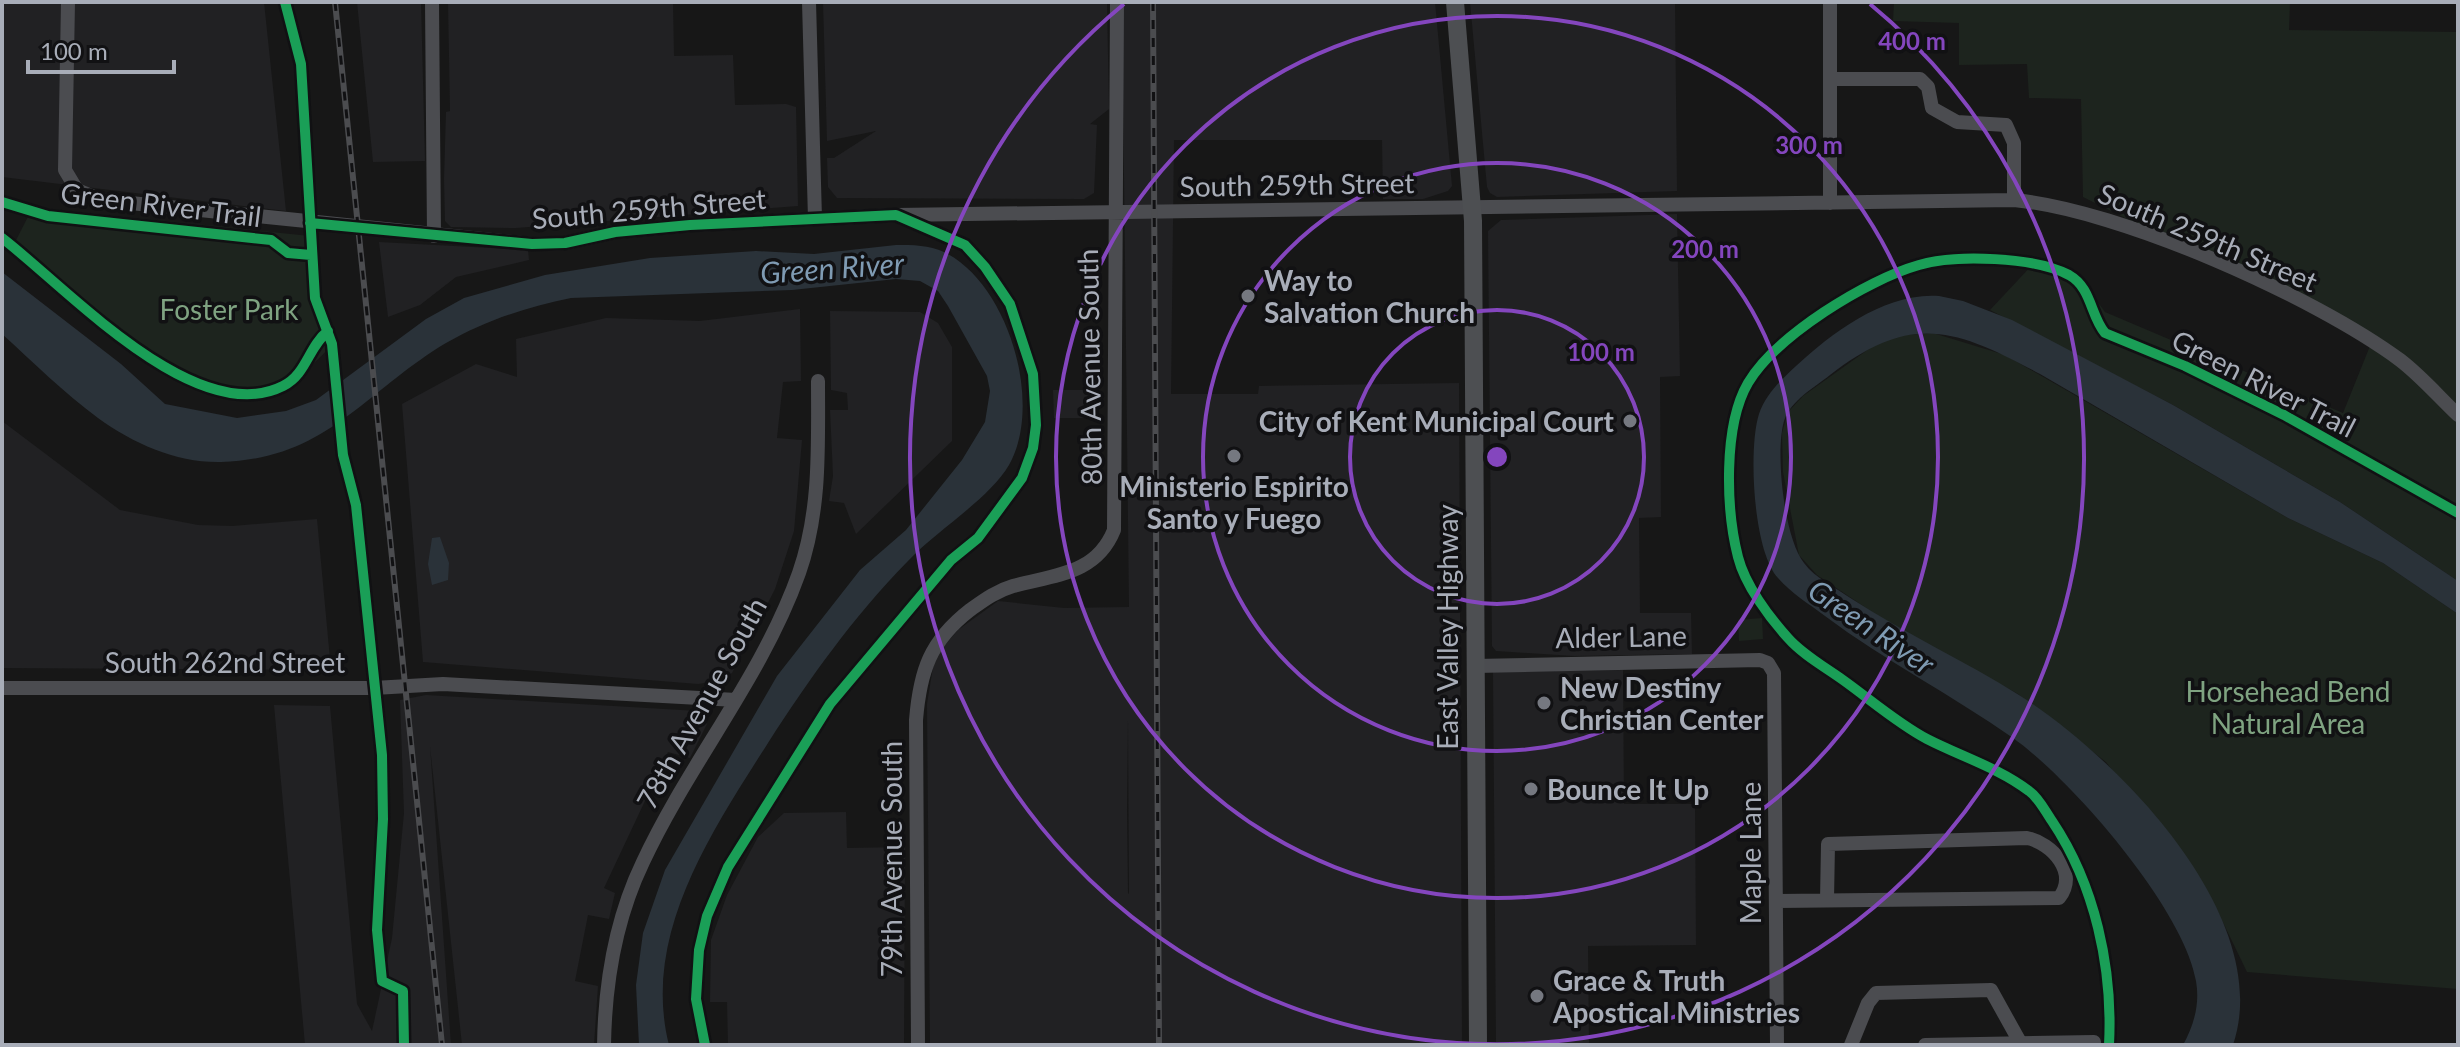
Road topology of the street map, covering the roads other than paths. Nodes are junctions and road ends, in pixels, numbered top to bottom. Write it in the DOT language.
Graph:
graph roads {
  1 [pos="68,2"];
  2 [pos="432,2"];
  3 [pos="809,2"];
  4 [pos="1117,2"];
  5 [pos="1455,2"];
  6 [pos="1830,2"];
  7 [pos="1830,79"];
  8 [pos="2014,200"];
  9 [pos="1830,203"];
  10 [pos="1472,208"];
  11 [pos="1114,212"];
  12 [pos="815,219"];
  13 [pos="434,236"];
  14 [pos="818,381"];
  15 [pos="2458,415"];
  16 [pos="1768,663"];
  17 [pos="1475,666"];
  18 [pos="921,673"];
  19 [pos="2,688"];
  20 [pos="736,700"];
  21 [pos="1827,900"];
  22 [pos="1776,901"];
  23 [pos="2094,1042"];
  24 [pos="2021,1044"];
  25 [pos="604,1045"];
  26 [pos="918,1045"];
  27 [pos="1478,1045"];
  28 [pos="1777,1045"];
  29 [pos="1851,1045"];
  30 [pos="1925,1045"];
  1 -- 13 [label="street, South 259th Street"];
  2 -- 13 [label="street"];
  3 -- 12 [label="street"];
  4 -- 11 [label="street, 80th Avenue South"];
  5 -- 10 [label="main road, East Valley Highway"];
  6 -- 7 [label="street"];
  7 -- 8 [label="street"];
  7 -- 9 [label="street"];
  8 -- 9 [label="street, South 259th Street"];
  8 -- 15 [label="street, South 259th Street"];
  9 -- 10 [label="street, South 259th Street"];
  10 -- 11 [label="street, South 259th Street"];
  10 -- 17 [label="main road, East Valley Highway"];
  11 -- 12 [label="street, South 259th Street"];
  11 -- 18 [label="street, 80th Avenue South"];
  12 -- 13 [label="street, South 259th Street"];
  14 -- 20 [label="street, 78th Avenue South"];
  16 -- 17 [label="street, Alder Lane"];
  16 -- 22 [label="street, Maple Lane"];
  17 -- 27 [label="main road, East Valley Highway"];
  18 -- 26 [label="street, 79th Avenue South"];
  19 -- 20 [label="street, South 262nd Street"];
  20 -- 25 [label="street, 78th Avenue South"];
  21 -- 21 [label="street"];
  21 -- 22 [label="street"];
  22 -- 28 [label="street, Maple Lane"];
  23 -- 24 [label="street"];
  24 -- 29 [label="street"];
  24 -- 30 [label="street"];
}
